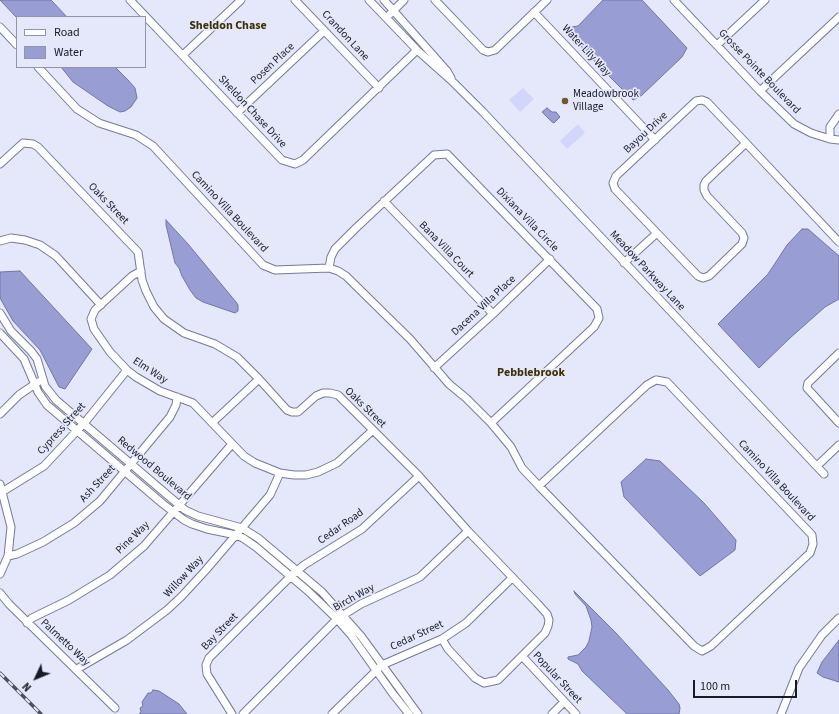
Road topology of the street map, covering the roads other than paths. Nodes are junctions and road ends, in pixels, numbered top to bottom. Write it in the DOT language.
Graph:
graph roads {
  1 [pos="130,0"];
  2 [pos="241,0"];
  3 [pos="296,0"];
  4 [pos="369,0"];
  5 [pos="384,0"];
  6 [pos="404,0"];
  7 [pos="435,0"];
  8 [pos="547,0"];
  9 [pos="674,0"];
  10 [pos="765,0"];
  11 [pos="393,11"];
  12 [pos="534,12"];
  13 [pos="145,16"];
  14 [pos="146,17"];
  15 [pos="386,17"];
  16 [pos="839,17"];
  17 [pos="0,27"];
  18 [pos="324,31"];
  19 [pos="16,44"];
  20 [pos="717,45"];
  21 [pos="417,50"];
  22 [pos="183,55"];
  23 [pos="39,68"];
  24 [pos="454,83"];
  25 [pos="379,88"];
  26 [pos="760,91"];
  27 [pos="237,113"];
  28 [pos="839,114"];
  29 [pos="830,139"];
  30 [pos="655,140"];
  31 [pos="839,140"];
  32 [pos="746,143"];
  33 [pos="0,164"];
  34 [pos="384,201"];
  35 [pos="657,233"];
  36 [pos="0,241"];
  37 [pos="839,242"];
  38 [pos="550,259"];
  39 [pos="624,263"];
  40 [pos="329,268"];
  41 [pos="141,271"];
  42 [pos="101,305"];
  43 [pos="0,313"];
  44 [pos="493,314"];
  45 [pos="8,326"];
  46 [pos="0,332"];
  47 [pos="839,353"];
  48 [pos="434,368"];
  49 [pos="127,370"];
  50 [pos="260,379"];
  51 [pos="43,380"];
  52 [pos="35,384"];
  53 [pos="177,397"];
  54 [pos="0,414"];
  55 [pos="212,423"];
  56 [pos="491,423"];
  57 [pos="84,424"];
  58 [pos="839,424"];
  59 [pos="77,430"];
  60 [pos="373,430"];
  61 [pos="232,444"];
  62 [pos="839,445"];
  63 [pos="131,465"];
  64 [pos="817,466"];
  65 [pos="125,472"];
  66 [pos="280,473"];
  67 [pos="824,474"];
  68 [pos="419,476"];
  69 [pos="0,484"];
  70 [pos="539,486"];
  71 [pos="2,492"];
  72 [pos="178,505"];
  73 [pos="173,512"];
  74 [pos="242,528"];
  75 [pos="468,531"];
  76 [pos="236,535"];
  77 [pos="8,556"];
  78 [pos="0,574"];
  79 [pos="294,574"];
  80 [pos="512,578"];
  81 [pos="0,593"];
  82 [pos="340,617"];
  83 [pos="839,618"];
  84 [pos="27,623"];
  85 [pos="442,639"];
  86 [pos="522,656"];
  87 [pos="379,667"];
  88 [pos="77,670"];
  89 [pos="564,702"];
  90 [pos="116,708"];
  91 [pos="232,714"];
  92 [pos="243,714"];
  93 [pos="332,714"];
  94 [pos="409,714"];
  95 [pos="418,714"];
  96 [pos="552,714"];
  97 [pos="576,714"];
  98 [pos="781,714"];
  1 -- 13 [label="street, Sheldon Chase Drive"];
  2 -- 22 [label="street"];
  3 -- 18 [label="street, Crandon Lane"];
  4 -- 15 [label="street, Meadow Parkway Lane"];
  5 -- 11 [label="street, Meadow Parkway Lane"];
  6 -- 11 [label="street"];
  7 -- 12 [label="street"];
  8 -- 12 [label="street"];
  9 -- 20 [label="street, Grosse Pointe Boulevard"];
  10 -- 20 [label="street"];
  11 -- 15 [label="street"];
  11 -- 24 [label="street, Meadow Parkway Lane"];
  12 -- 30 [label="street, Water Lily Way"];
  14 -- 22 [label="street, Sheldon Chase Drive"];
  15 -- 21 [label="street, Meadow Parkway Lane"];
  16 -- 26 [label="street"];
  17 -- 19 [label="street"];
  18 -- 25 [label="street, Crandon Lane"];
  18 -- 27 [label="street, Posen Place"];
  20 -- 26 [label="street, Grosse Pointe Boulevard"];
  21 -- 24 [label="street, Meadow Parkway Lane"];
  21 -- 25 [label="street, Sheldon Chase Drive"];
  22 -- 27 [label="street, Sheldon Chase Drive"];
  23 -- 40 [label="street, Camino Villa Boulevard"];
  24 -- 39 [label="street, Meadow Parkway Lane"];
  25 -- 27 [label="street, Sheldon Chase Drive"];
  26 -- 29 [label="street, Grosse Pointe Boulevard"];
  28 -- 29 [label="street"];
  29 -- 31 [label="street, Grosse Pointe Boulevard"];
  30 -- 32 [label="street, Bayou Drive"];
  30 -- 35 [label="street, Bayou Drive"];
  32 -- 35 [label="street, Bayou Drive"];
  32 -- 37 [label="street, Bayou Drive"];
  33 -- 41 [label="street, Oaks Street"];
  34 -- 38 [label="street, Dixiana Villa Circle"];
  34 -- 40 [label="street, Dixiana Villa Circle"];
  34 -- 44 [label="street, Bana Villa Court"];
  35 -- 39 [label="street"];
  36 -- 42 [label="street"];
  38 -- 44 [label="street, Dacena Villa Place"];
  38 -- 56 [label="street, Dixiana Villa Circle"];
  39 -- 64 [label="street, Meadow Parkway Lane"];
  40 -- 48 [label="street, Camino Villa Boulevard"];
  41 -- 42 [label="street, Elm Way"];
  41 -- 50 [label="street, Oaks Street"];
  42 -- 49 [label="street, Elm Way"];
  43 -- 45 [label="street, Redwood Boulevard"];
  44 -- 48 [label="street, Dacena Villa Place"];
  45 -- 46 [label="street"];
  45 -- 51 [label="street, Redwood Boulevard"];
  46 -- 52 [label="street, Redwood Boulevard"];
  47 -- 58 [label="street"];
  48 -- 56 [label="street, Camino Villa Boulevard"];
  49 -- 53 [label="street, Elm Way"];
  49 -- 57 [label="street, Cypress Street"];
  50 -- 55 [label="street"];
  50 -- 60 [label="street, Oaks Street"];
  51 -- 52 [label="street"];
  51 -- 57 [label="street, Redwood Boulevard"];
  52 -- 54 [label="street"];
  52 -- 59 [label="street, Redwood Boulevard"];
  53 -- 55 [label="street, Elm Way"];
  53 -- 63 [label="street, Ash Street"];
  55 -- 61 [label="street, Elm Way"];
  56 -- 70 [label="street, Camino Villa Boulevard"];
  57 -- 59 [label="street, Cypress Street"];
  57 -- 63 [label="street, Redwood Boulevard"];
  59 -- 65 [label="street, Redwood Boulevard"];
  59 -- 71 [label="street, Cypress Street"];
  60 -- 66 [label="street, Elm Way"];
  60 -- 68 [label="street, Oaks Street"];
  61 -- 66 [label="street, Elm Way"];
  61 -- 72 [label="street, Pine Way"];
  62 -- 64 [label="street"];
  63 -- 65 [label="street, Ash Street"];
  63 -- 72 [label="street, Redwood Boulevard"];
  64 -- 67 [label="street, Meadow Parkway Lane"];
  65 -- 73 [label="street, Redwood Boulevard"];
  65 -- 77 [label="street, Ash Street"];
  66 -- 74 [label="street, Willow Way"];
  68 -- 75 [label="street, Oaks Street"];
  68 -- 79 [label="street, Cedar Road"];
  69 -- 71 [label="street"];
  70 -- 70 [label="street, Camino Villa Boulevard"];
  71 -- 77 [label="street"];
  72 -- 73 [label="street, Pine Way"];
  72 -- 74 [label="street, Redwood Boulevard"];
  73 -- 76 [label="street, Redwood Boulevard"];
  73 -- 84 [label="street, Pine Way"];
  74 -- 76 [label="street, Willow Way"];
  74 -- 79 [label="street, Redwood Boulevard"];
  75 -- 80 [label="street, Oaks Street"];
  75 -- 82 [label="street, Birch Way"];
  76 -- 79 [label="street, Redwood Boulevard"];
  76 -- 88 [label="street, Willow Way"];
  77 -- 78 [label="street"];
  79 -- 82 [label="street, Redwood Boulevard"];
  79 -- 91 [label="street, Bay Street"];
  80 -- 85 [label="street, Cedar Street"];
  80 -- 86 [label="street, Oaks Street"];
  81 -- 84 [label="street, Palmetto Way"];
  82 -- 87 [label="street, Redwood Boulevard"];
  82 -- 92 [label="street, Birch Way"];
  83 -- 98 [label="street"];
  84 -- 88 [label="street, Palmetto Way"];
  85 -- 86 [label="street, Oaks Street"];
  85 -- 87 [label="street, Cedar Street"];
  86 -- 89 [label="street, Popular Street"];
  87 -- 93 [label="street, Cedar Street"];
  87 -- 94 [label="street, Redwood Boulevard"];
  87 -- 95 [label="street, Redwood Boulevard"];
  88 -- 90 [label="street, Palmetto Way"];
  89 -- 96 [label="street"];
  89 -- 97 [label="street, Popular Street"];
}
